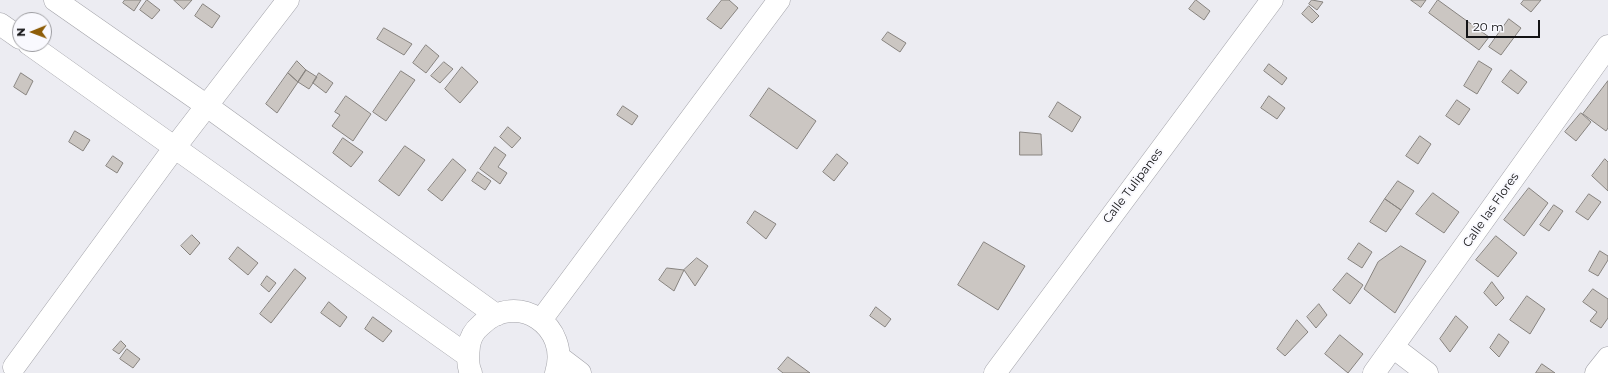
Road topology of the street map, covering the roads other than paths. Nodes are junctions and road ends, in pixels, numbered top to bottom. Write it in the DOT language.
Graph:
graph roads {
  1 [pos="55,0"];
  2 [pos="288,0"];
  3 [pos="779,0"];
  4 [pos="1272,0"];
  5 [pos="0,24"];
  6 [pos="12,32"];
  7 [pos="1608,46"];
  8 [pos="40,52"];
  9 [pos="207,106"];
  10 [pos="175,147"];
  11 [pos="496,314"];
  12 [pos="541,320"];
  13 [pos="1393,347"];
  14 [pos="1608,358"];
  15 [pos="469,365"];
  16 [pos="558,365"];
  17 [pos="13,367"];
  18 [pos="580,373"];
  19 [pos="995,373"];
  20 [pos="1374,373"];
  21 [pos="1427,373"];
  22 [pos="1596,373"];
  1 -- 9 [label="street"];
  2 -- 9 [label="street"];
  3 -- 12 [label="street"];
  4 -- 19 [label="street, Calle Tulipanes"];
  5 -- 6 [label="street"];
  7 -- 13 [label="street, Calle las Flores"];
  8 -- 10 [label="street"];
  9 -- 10 [label="street"];
  9 -- 11 [label="street"];
  10 -- 15 [label="street"];
  10 -- 17 [label="street"];
  11 -- 12 [label="street"];
  11 -- 15 [label="street"];
  12 -- 16 [label="street"];
  13 -- 20 [label="street, Calle las Flores"];
  13 -- 21 [label="street"];
  14 -- 22 [label="street"];
  16 -- 18 [label="street"];
}
